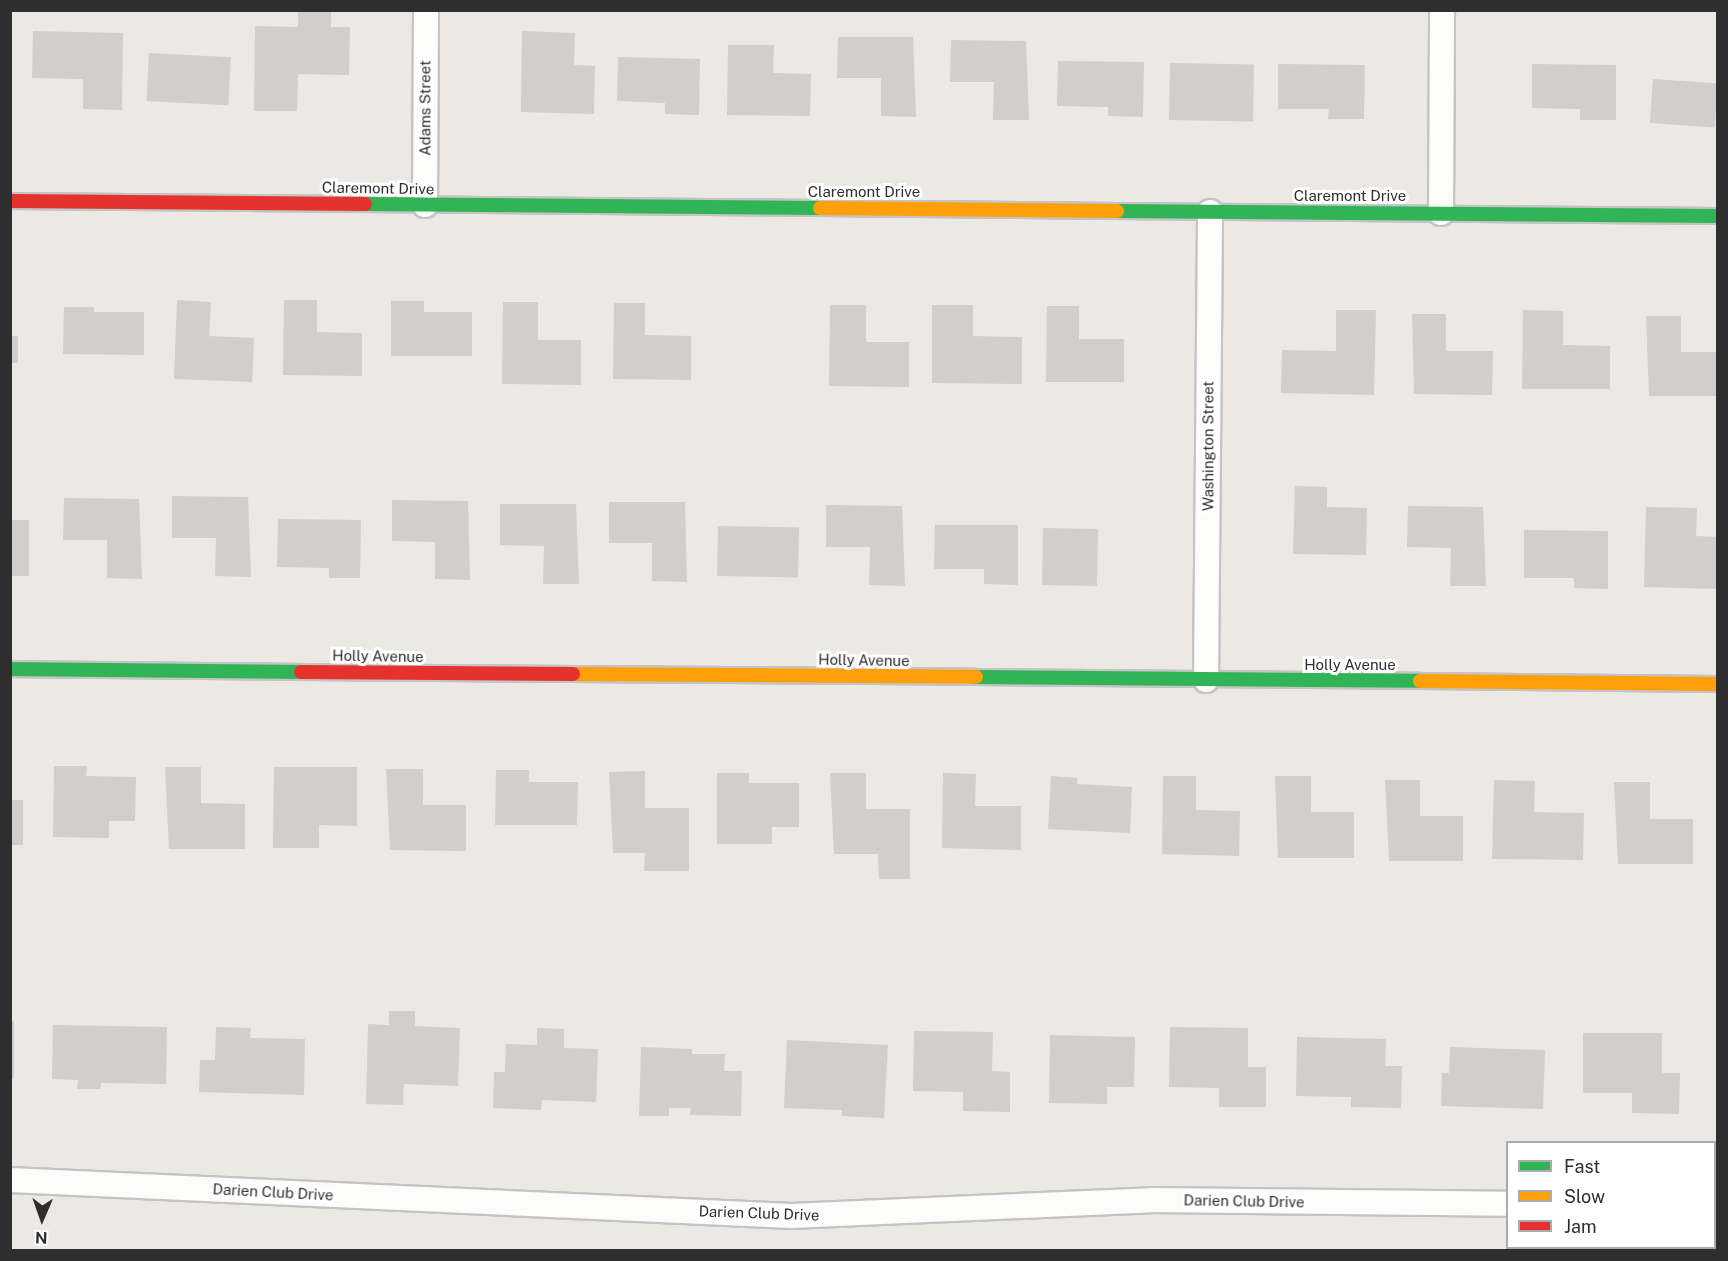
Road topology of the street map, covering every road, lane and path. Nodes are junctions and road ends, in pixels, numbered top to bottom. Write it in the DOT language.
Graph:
graph roads {
  1 [pos="426,10"];
  2 [pos="1442,10"];
  3 [pos="10,201"];
  4 [pos="425,205"];
  5 [pos="1210,212"];
  6 [pos="1441,213"];
  7 [pos="1718,216"];
  8 [pos="10,669"];
  9 [pos="1206,680"];
  10 [pos="1718,684"];
  11 [pos="10,1180"];
  12 [pos="1506,1204"];
  1 -- 4 [label="street, Adams Street"];
  2 -- 6 [label="street"];
  3 -- 4 [label="street, Claremont Drive"];
  4 -- 5 [label="street, Claremont Drive"];
  5 -- 6 [label="street, Claremont Drive"];
  5 -- 9 [label="street, Washington Street"];
  6 -- 7 [label="street, Claremont Drive"];
  8 -- 9 [label="street, Holly Avenue"];
  9 -- 10 [label="street, Holly Avenue"];
  11 -- 12 [label="street, Darien Club Drive"];
}
